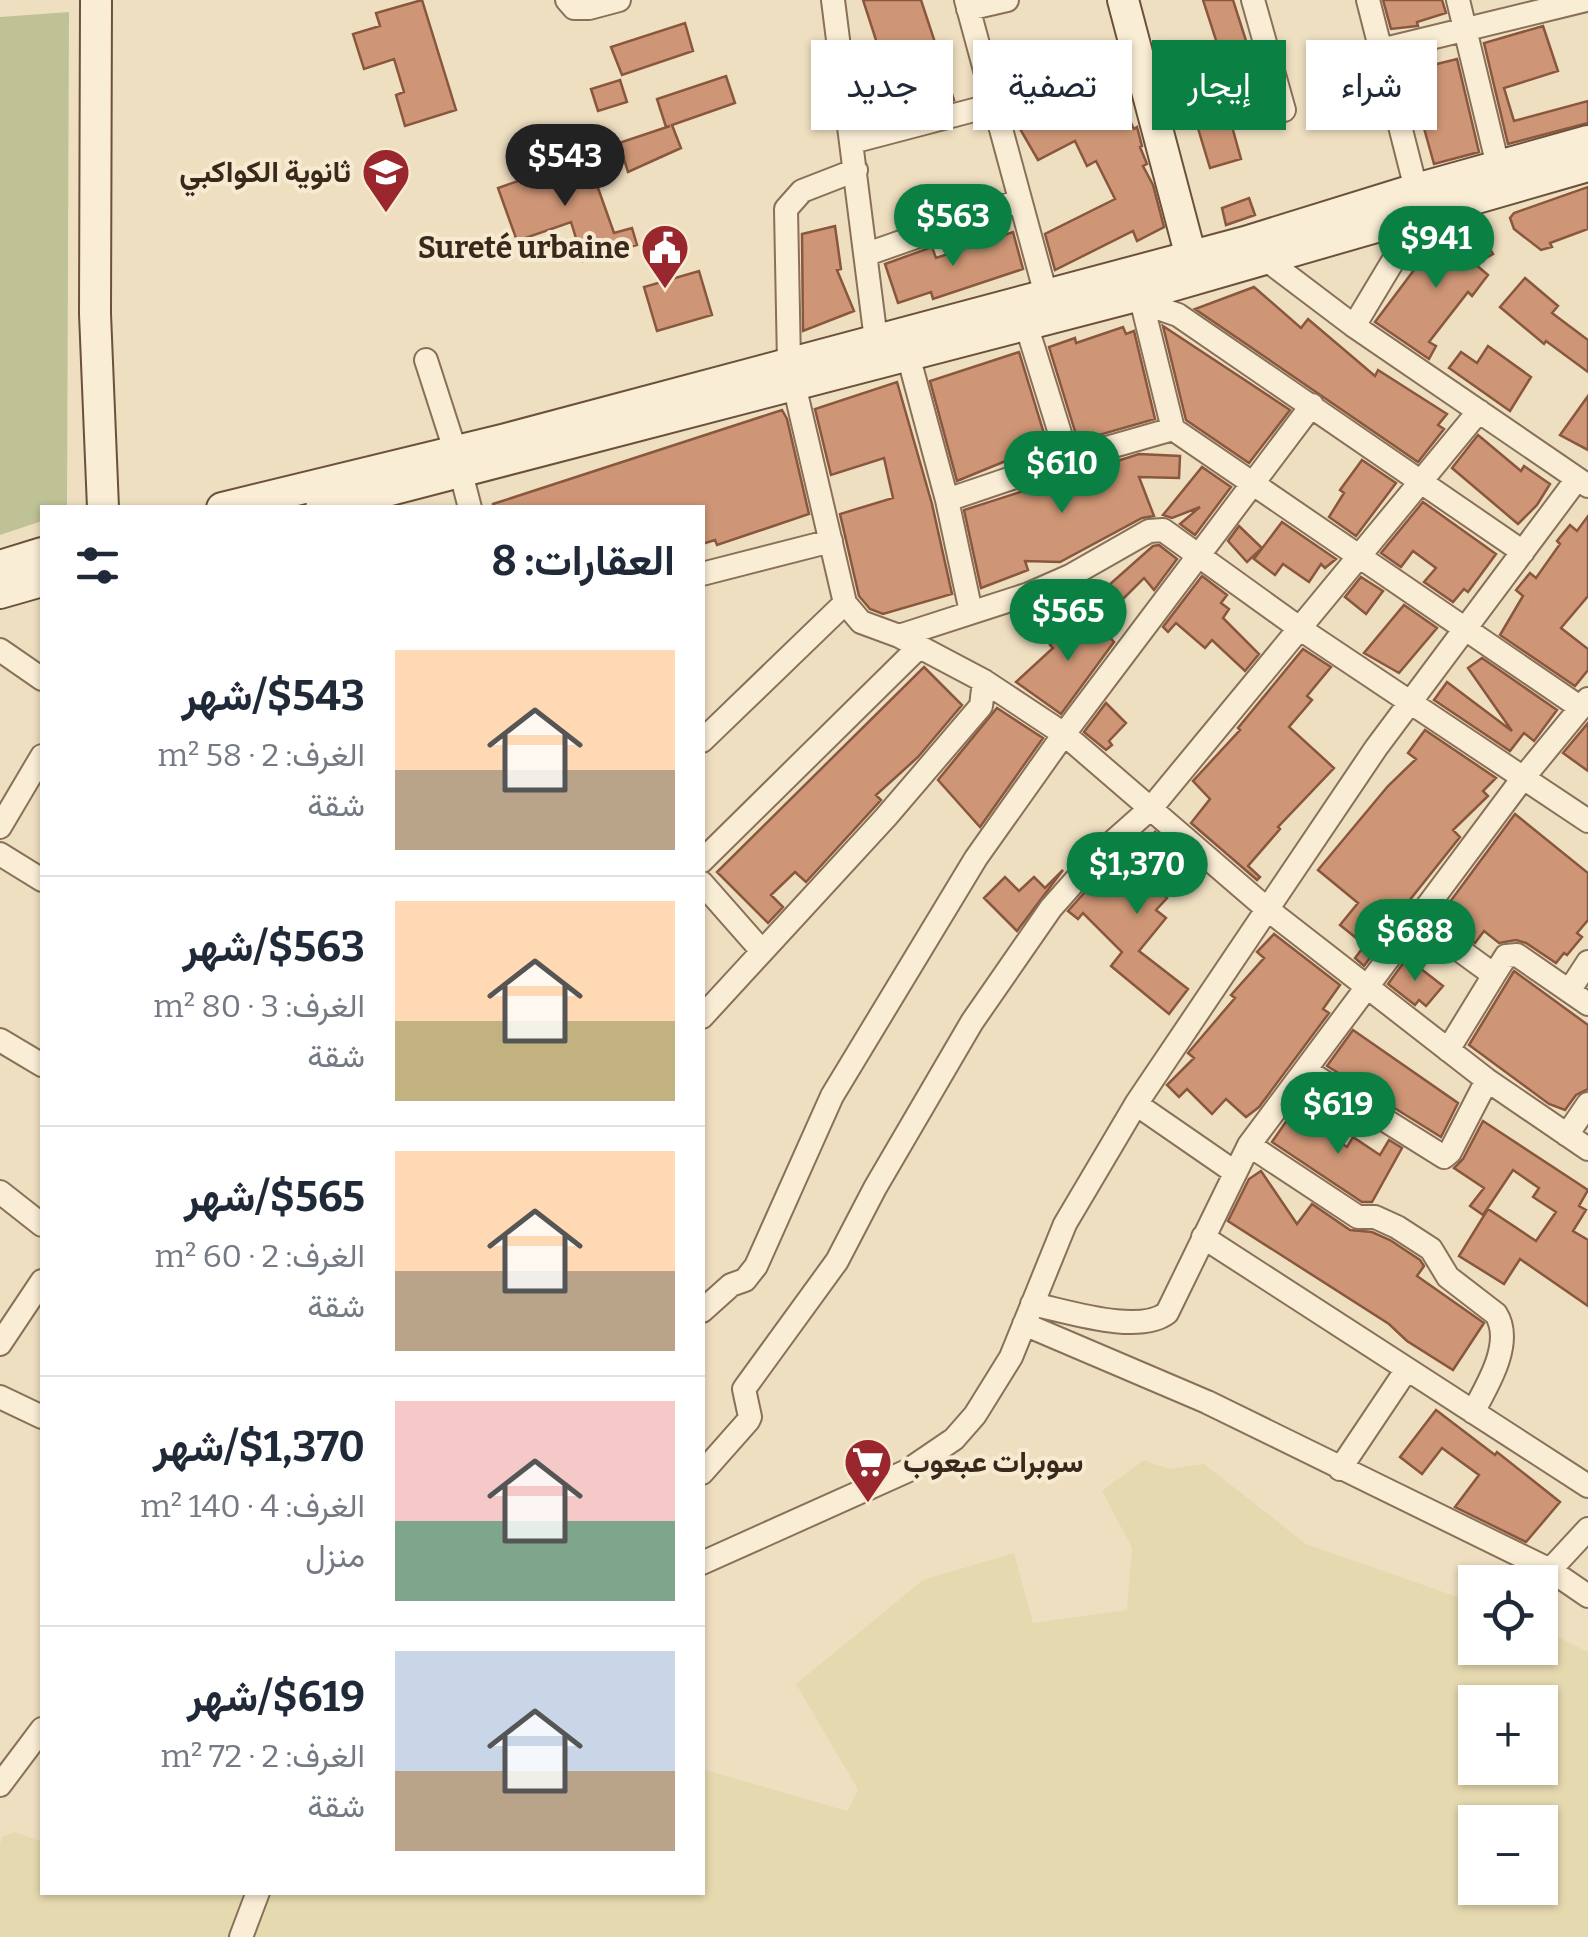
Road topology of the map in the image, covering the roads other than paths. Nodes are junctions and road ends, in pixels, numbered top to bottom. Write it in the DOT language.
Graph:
graph roads {
  1 [pos="96,0"];
  2 [pos="566,0"];
  3 [pos="619,0"];
  4 [pos="833,0"];
  5 [pos="1007,0"];
  6 [pos="1124,0"];
  7 [pos="1253,0"];
  8 [pos="1368,0"];
  9 [pos="1458,0"];
  10 [pos="1586,0"];
  11 [pos="967,4"];
  12 [pos="1465,30"];
  13 [pos="976,40"];
  14 [pos="1264,40"];
  15 [pos="1378,40"];
  16 [pos="1423,40"];
  17 [pos="973,110"];
  18 [pos="1000,130"];
  19 [pos="1402,130"];
  20 [pos="1588,141"];
  21 [pos="852,142"];
  22 [pos="1498,166"];
  23 [pos="1588,166"];
  24 [pos="856,170"];
  25 [pos="1420,200"];
  26 [pos="1019,201"];
  27 [pos="1254,250"];
  28 [pos="867,254"];
  29 [pos="1194,268"];
  30 [pos="1046,296"];
  31 [pos="1141,299"];
  32 [pos="1026,324"];
  33 [pos="1354,326"];
  34 [pos="876,340"];
  35 [pos="908,355"];
  36 [pos="426,360"];
  37 [pos="791,374"];
  38 [pos="1312,405"];
  39 [pos="1479,411"];
  40 [pos="1173,429"];
  41 [pos="1068,459"];
  42 [pos="458,461"];
  43 [pos="1422,480"];
  44 [pos="1252,481"];
  45 [pos="1583,482"];
  46 [pos="947,500"];
  47 [pos="103,505"];
  48 [pos="237,505"];
  49 [pos="329,505"];
  50 [pos="469,505"];
  51 [pos="831,541"];
  52 [pos="1522,552"];
  53 [pos="40,555"];
  54 [pos="1200,555"];
  55 [pos="1359,557"];
  56 [pos="0,566"];
  57 [pos="705,573"];
  58 [pos="40,582"];
  59 [pos="0,592"];
  60 [pos="845,603"];
  61 [pos="971,612"];
  62 [pos="1466,628"];
  63 [pos="1302,630"];
  64 [pos="909,642"];
  65 [pos="0,650"];
  66 [pos="40,679"];
  67 [pos="984,681"];
  68 [pos="1410,701"];
  69 [pos="1585,704"];
  70 [pos="1064,734"];
  71 [pos="705,739"];
  72 [pos="40,759"];
  73 [pos="1524,778"];
  74 [pos="1152,807"];
  75 [pos="1588,821"];
  76 [pos="0,827"];
  77 [pos="0,854"];
  78 [pos="705,859"];
  79 [pos="40,879"];
  80 [pos="705,886"];
  81 [pos="1267,909"];
  82 [pos="1417,919"];
  83 [pos="760,950"];
  84 [pos="1588,962"];
  85 [pos="1494,974"];
  86 [pos="1367,985"];
  87 [pos="1579,998"];
  88 [pos="705,1014"];
  89 [pos="0,1040"];
  90 [pos="1448,1050"];
  91 [pos="40,1064"];
  92 [pos="1305,1070"];
  93 [pos="1487,1080"];
  94 [pos="1136,1104"];
  95 [pos="1588,1104"];
  96 [pos="1567,1135"];
  97 [pos="1248,1145"];
  98 [pos="1588,1149"];
  99 [pos="1233,1172"];
  100 [pos="0,1192"];
  101 [pos="40,1223"];
  102 [pos="1203,1237"];
  103 [pos="40,1284"];
  104 [pos="705,1308"];
  105 [pos="1028,1314"];
  106 [pos="0,1344"];
  107 [pos="1407,1370"];
  108 [pos="0,1398"];
  109 [pos="1473,1412"];
  110 [pos="40,1416"];
  111 [pos="705,1470"];
  112 [pos="1340,1470"];
  113 [pos="1588,1486"];
  114 [pos="1588,1529"];
  115 [pos="705,1562"];
  116 [pos="1540,1565"];
  117 [pos="1555,1565"];
  118 [pos="1558,1575"];
  119 [pos="1588,1596"];
  120 [pos="40,1732"];
  121 [pos="0,1786"];
  122 [pos="257,1895"];
  123 [pos="241,1937"];
  1 -- 47 [label="main road"];
  2 -- 3 [label="street"];
  4 -- 21 [label="street"];
  5 -- 11 [label="street"];
  6 -- 29 [label="main road"];
  7 -- 14 [label="street"];
  8 -- 15 [label="street"];
  9 -- 12 [label="street"];
  10 -- 12 [label="street"];
  11 -- 13 [label="street"];
  12 -- 16 [label="street"];
  12 -- 22 [label="street"];
  17 -- 21 [label="street"];
  18 -- 26 [label="street"];
  19 -- 25 [label="street"];
  20 -- 22 [label="main road"];
  21 -- 24 [label="street"];
  22 -- 25 [label="main road"];
  23 -- 25 [label="main road"];
  24 -- 28 [label="street"];
  24 -- 37 [label="street"];
  25 -- 27 [label="main road"];
  25 -- 33 [label="street"];
  26 -- 28 [label="street"];
  26 -- 30 [label="street"];
  27 -- 29 [label="main road"];
  27 -- 33 [label="street"];
  28 -- 34 [label="street"];
  29 -- 30 [label="main road"];
  29 -- 31 [label="main road"];
  30 -- 34 [label="main road"];
  31 -- 32 [label="main road"];
  31 -- 38 [label="street"];
  31 -- 40 [label="street"];
  32 -- 35 [label="main road"];
  32 -- 41 [label="street"];
  33 -- 39 [label="street"];
  34 -- 37 [label="main road"];
  35 -- 37 [label="main road"];
  35 -- 46 [label="street"];
  36 -- 42 [label="street"];
  37 -- 42 [label="main road"];
  37 -- 51 [label="street"];
  38 -- 43 [label="street"];
  38 -- 44 [label="street"];
  39 -- 43 [label="street"];
  39 -- 45 [label="street"];
  40 -- 41 [label="street"];
  40 -- 44 [label="street"];
  41 -- 46 [label="street"];
  42 -- 48 [label="main road"];
  42 -- 49 [label="main road"];
  42 -- 50 [label="street"];
  43 -- 52 [label="street"];
  43 -- 55 [label="street"];
  44 -- 54 [label="street"];
  44 -- 55 [label="street"];
  45 -- 52 [label="street"];
  46 -- 61 [label="street"];
  51 -- 57 [label="street"];
  51 -- 60 [label="street"];
  52 -- 62 [label="street"];
  53 -- 56 [label="main road"];
  54 -- 61 [label="street"];
  54 -- 63 [label="street"];
  54 -- 70 [label="street"];
  55 -- 62 [label="street"];
  55 -- 63 [label="street"];
  58 -- 59 [label="main road"];
  60 -- 64 [label="street"];
  60 -- 71 [label="street"];
  61 -- 64 [label="street"];
  62 -- 68 [label="street"];
  62 -- 69 [label="street"];
  63 -- 68 [label="street"];
  63 -- 74 [label="street"];
  64 -- 67 [label="street"];
  64 -- 78 [label="street"];
  65 -- 66 [label="street"];
  67 -- 70 [label="street"];
  67 -- 83 [label="street"];
  68 -- 73 [label="street"];
  68 -- 81 [label="street"];
  69 -- 73 [label="street"];
  70 -- 74 [label="street"];
  70 -- 104 [label="street"];
  72 -- 76 [label="street"];
  73 -- 75 [label="street"];
  73 -- 82 [label="street"];
  74 -- 81 [label="street"];
  74 -- 111 [label="street"];
  77 -- 79 [label="street"];
  80 -- 83 [label="street"];
  81 -- 86 [label="street"];
  81 -- 94 [label="street"];
  82 -- 85 [label="street"];
  82 -- 86 [label="street"];
  83 -- 88 [label="street"];
  84 -- 87 [label="street"];
  85 -- 87 [label="street"];
  85 -- 90 [label="street"];
  86 -- 90 [label="street"];
  86 -- 92 [label="street"];
  89 -- 91 [label="street"];
  90 -- 93 [label="street"];
  92 -- 93 [label="street"];
  92 -- 97 [label="street"];
  93 -- 96 [label="street"];
  94 -- 99 [label="street"];
  94 -- 105 [label="street"];
  95 -- 96 [label="street"];
  96 -- 98 [label="street"];
  97 -- 99 [label="street"];
  97 -- 109 [label="street"];
  99 -- 102 [label="street"];
  100 -- 101 [label="street"];
  102 -- 105 [label="street"];
  102 -- 107 [label="street"];
  103 -- 106 [label="street"];
  105 -- 112 [label="street"];
  105 -- 115 [label="street"];
  107 -- 109 [label="street"];
  107 -- 112 [label="street"];
  108 -- 110 [label="street"];
  109 -- 113 [label="street"];
  112 -- 116 [label="street"];
  114 -- 117 [label="street"];
  118 -- 119 [label="street"];
  120 -- 121 [label="street"];
  122 -- 123 [label="street"];
}
